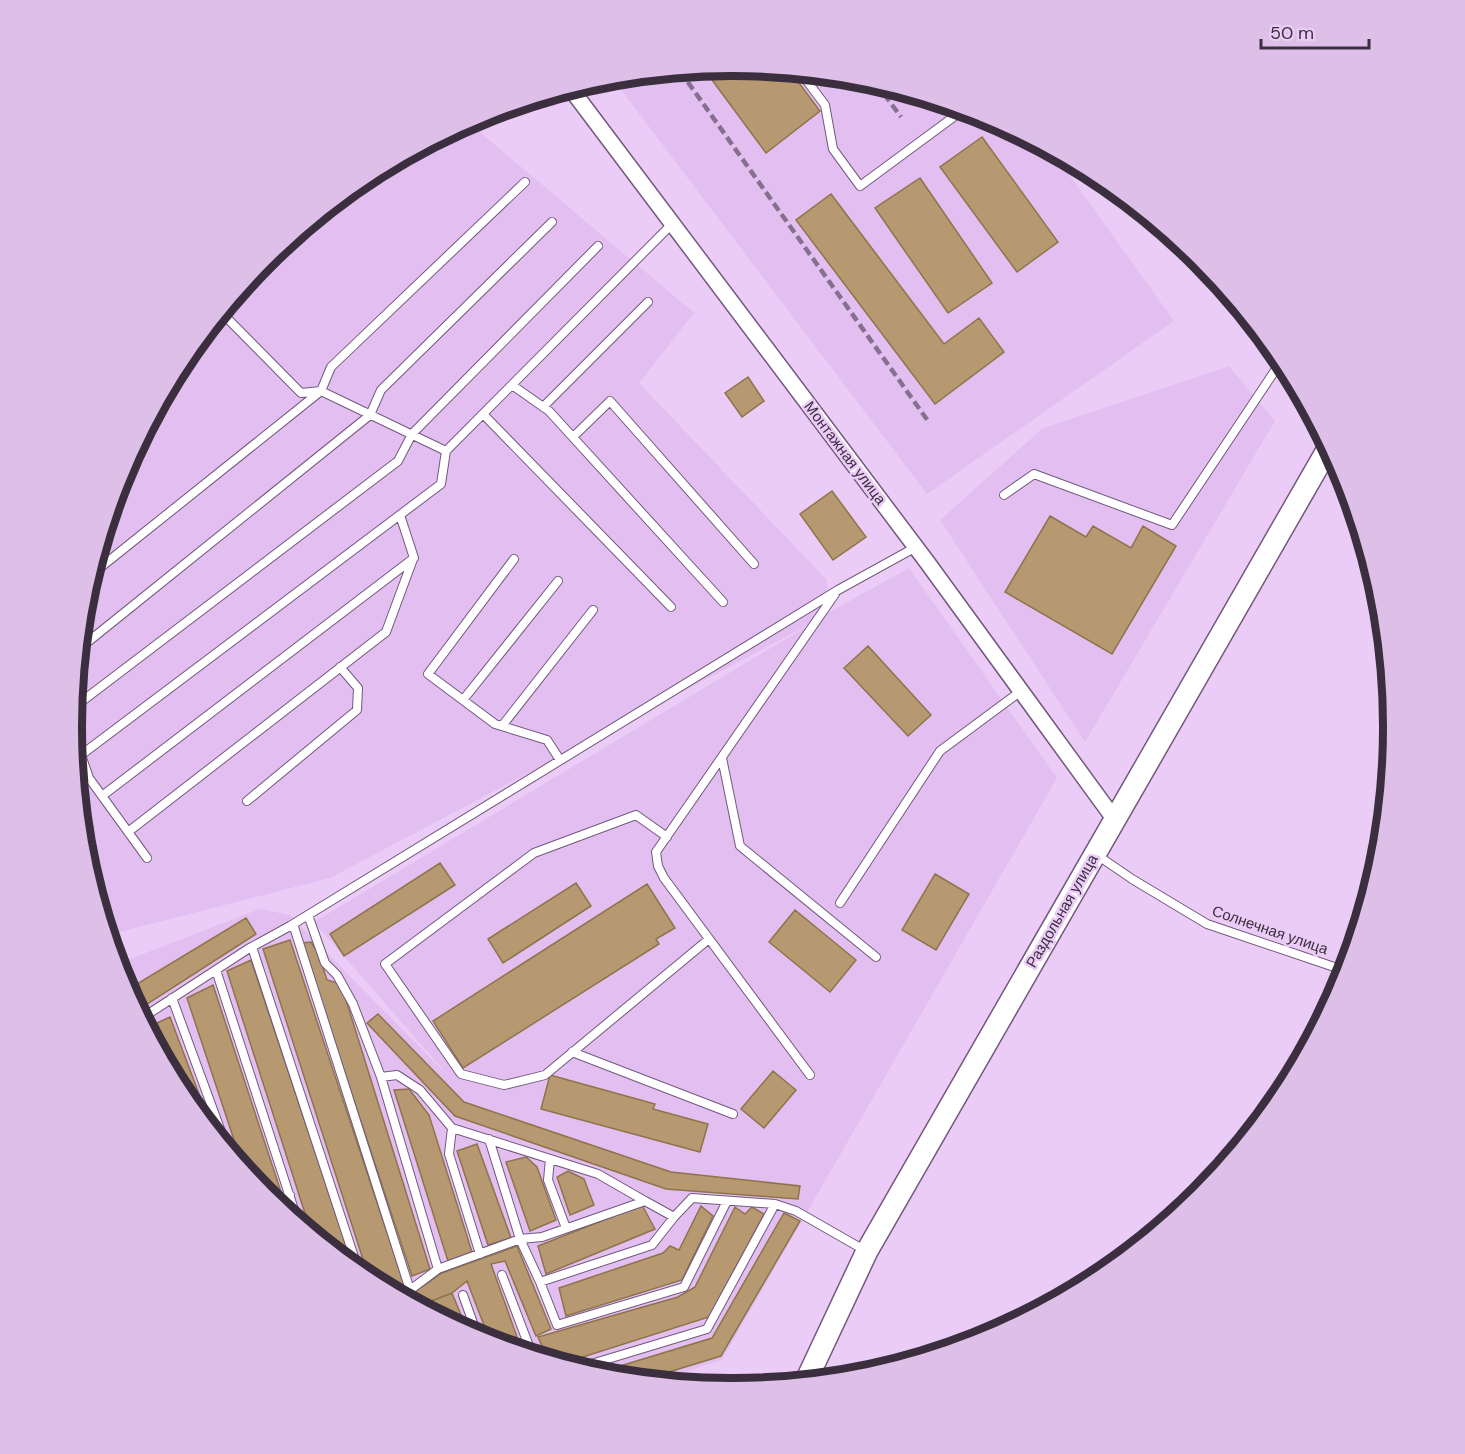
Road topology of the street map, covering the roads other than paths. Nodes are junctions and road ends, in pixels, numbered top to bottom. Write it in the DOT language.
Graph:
graph roads {
  1 [pos="807,81"];
  2 [pos="577,96"];
  3 [pos="955,116"];
  4 [pos="525,182"];
  5 [pos="552,222"];
  6 [pos="673,223"];
  7 [pos="598,246"];
  8 [pos="648,302"];
  9 [pos="227,318"];
  10 [pos="1275,370"];
  11 [pos="512,385"];
  12 [pos="321,391"];
  13 [pos="543,407"];
  14 [pos="483,414"];
  15 [pos="370,415"];
  16 [pos="412,434"];
  17 [pos="573,437"];
  18 [pos="446,451"];
  19 [pos="1324,456"];
  20 [pos="1004,495"];
  21 [pos="400,515"];
  22 [pos="916,547"];
  23 [pos="414,558"];
  24 [pos="514,559"];
  25 [pos="754,564"];
  26 [pos="102,566"];
  27 [pos="558,581"];
  28 [pos="838,590"];
  29 [pos="723,602"];
  30 [pos="671,607"];
  31 [pos="593,610"];
  32 [pos="88,642"];
  33 [pos="340,667"];
  34 [pos="1021,691"];
  35 [pos="464,700"];
  36 [pos="83,701"];
  37 [pos="502,726"];
  38 [pos="83,754"];
  39 [pos="722,758"];
  40 [pos="83,760"];
  41 [pos="560,760"];
  42 [pos="102,796"];
  43 [pos="247,801"];
  44 [pos="1115,820"];
  45 [pos="128,832"];
  46 [pos="667,837"];
  47 [pos="1095,854"];
  48 [pos="147,858"];
  49 [pos="840,903"];
  50 [pos="308,915"];
  51 [pos="292,924"];
  52 [pos="709,939"];
  53 [pos="252,947"];
  54 [pos="876,957"];
  55 [pos="1336,968"];
  56 [pos="216,970"];
  57 [pos="172,998"];
  58 [pos="148,1014"];
  59 [pos="572,1052"];
  60 [pos="810,1074"];
  61 [pos="381,1077"];
  62 [pos="733,1114"];
  63 [pos="219,1127"];
  64 [pos="452,1128"];
  65 [pos="489,1139"];
  66 [pos="550,1159"];
  67 [pos="290,1195"];
  68 [pos="283,1197"];
  69 [pos="645,1201"];
  70 [pos="727,1201"];
  71 [pos="775,1204"];
  72 [pos="293,1206"];
  73 [pos="674,1217"];
  74 [pos="566,1228"];
  75 [pos="520,1239"];
  76 [pos="867,1251"];
  77 [pos="480,1254"];
  78 [pos="353,1255"];
  79 [pos="438,1269"];
  80 [pos="502,1275"];
  81 [pos="540,1282"];
  82 [pos="410,1290"];
  83 [pos="463,1295"];
  84 [pos="473,1323"];
  85 [pos="528,1345"];
  86 [pos="596,1363"];
  87 [pos="810,1373"];
  1 -- 3 [label="lane"];
  2 -- 6 [label="street, Монтажная улица"];
  4 -- 12 [label="lane"];
  5 -- 15 [label="lane"];
  6 -- 11 [label="lane"];
  6 -- 22 [label="street, Монтажная улица"];
  7 -- 16 [label="lane"];
  8 -- 13 [label="lane"];
  9 -- 12 [label="lane"];
  10 -- 20 [label="lane"];
  11 -- 13 [label="lane"];
  11 -- 14 [label="lane"];
  12 -- 15 [label="lane"];
  12 -- 26 [label="lane"];
  13 -- 17 [label="lane"];
  14 -- 18 [label="lane"];
  14 -- 30 [label="lane"];
  15 -- 16 [label="lane"];
  15 -- 32 [label="lane"];
  16 -- 18 [label="lane"];
  16 -- 36 [label="lane"];
  17 -- 25 [label="lane"];
  17 -- 29 [label="lane"];
  18 -- 21 [label="lane"];
  19 -- 44 [label="main road, Раздольная улица"];
  21 -- 23 [label="lane"];
  21 -- 38 [label="lane"];
  22 -- 28 [label="lane"];
  22 -- 34 [label="street, Монтажная улица"];
  23 -- 33 [label="lane"];
  23 -- 42 [label="lane"];
  24 -- 35 [label="lane"];
  27 -- 35 [label="lane"];
  28 -- 39 [label="lane"];
  28 -- 41 [label="lane"];
  31 -- 37 [label="lane"];
  33 -- 43 [label="lane"];
  33 -- 45 [label="lane"];
  34 -- 44 [label="street, Монтажная улица"];
  34 -- 49 [label="lane"];
  35 -- 37 [label="lane"];
  37 -- 41 [label="lane"];
  39 -- 46 [label="lane"];
  39 -- 54 [label="lane"];
  40 -- 42 [label="lane"];
  41 -- 50 [label="lane"];
  42 -- 45 [label="lane"];
  44 -- 47 [label="main road, Раздольная улица"];
  45 -- 48 [label="lane"];
  46 -- 52 [label="lane"];
  46 -- 59 [label="lane"];
  47 -- 55 [label="lane, Солнечная улица"];
  47 -- 76 [label="main road, Раздольная улица"];
  50 -- 51 [label="lane"];
  50 -- 61 [label="lane"];
  51 -- 53 [label="lane"];
  51 -- 82 [label="lane"];
  52 -- 59 [label="lane"];
  52 -- 60 [label="lane"];
  53 -- 56 [label="lane"];
  53 -- 78 [label="lane"];
  56 -- 57 [label="lane"];
  56 -- 67 [label="lane"];
  57 -- 58 [label="lane"];
  57 -- 63 [label="lane"];
  59 -- 62 [label="lane"];
  61 -- 64 [label="lane"];
  61 -- 79 [label="lane"];
  64 -- 65 [label="lane"];
  64 -- 77 [label="lane"];
  65 -- 66 [label="lane"];
  65 -- 75 [label="lane"];
  66 -- 69 [label="lane"];
  66 -- 74 [label="lane"];
  67 -- 68 [label="lane"];
  67 -- 72 [label="lane"];
  69 -- 73 [label="lane"];
  69 -- 74 [label="lane"];
  70 -- 71 [label="lane"];
  70 -- 73 [label="lane"];
  70 -- 81 [label="lane"];
  71 -- 76 [label="lane"];
  71 -- 86 [label="lane"];
  73 -- 81 [label="lane"];
  74 -- 75 [label="lane"];
  75 -- 77 [label="lane"];
  75 -- 81 [label="lane"];
  76 -- 87 [label="main road, Раздольная улица"];
  77 -- 79 [label="lane"];
  79 -- 82 [label="lane"];
  80 -- 85 [label="lane"];
  83 -- 84 [label="lane"];
}
